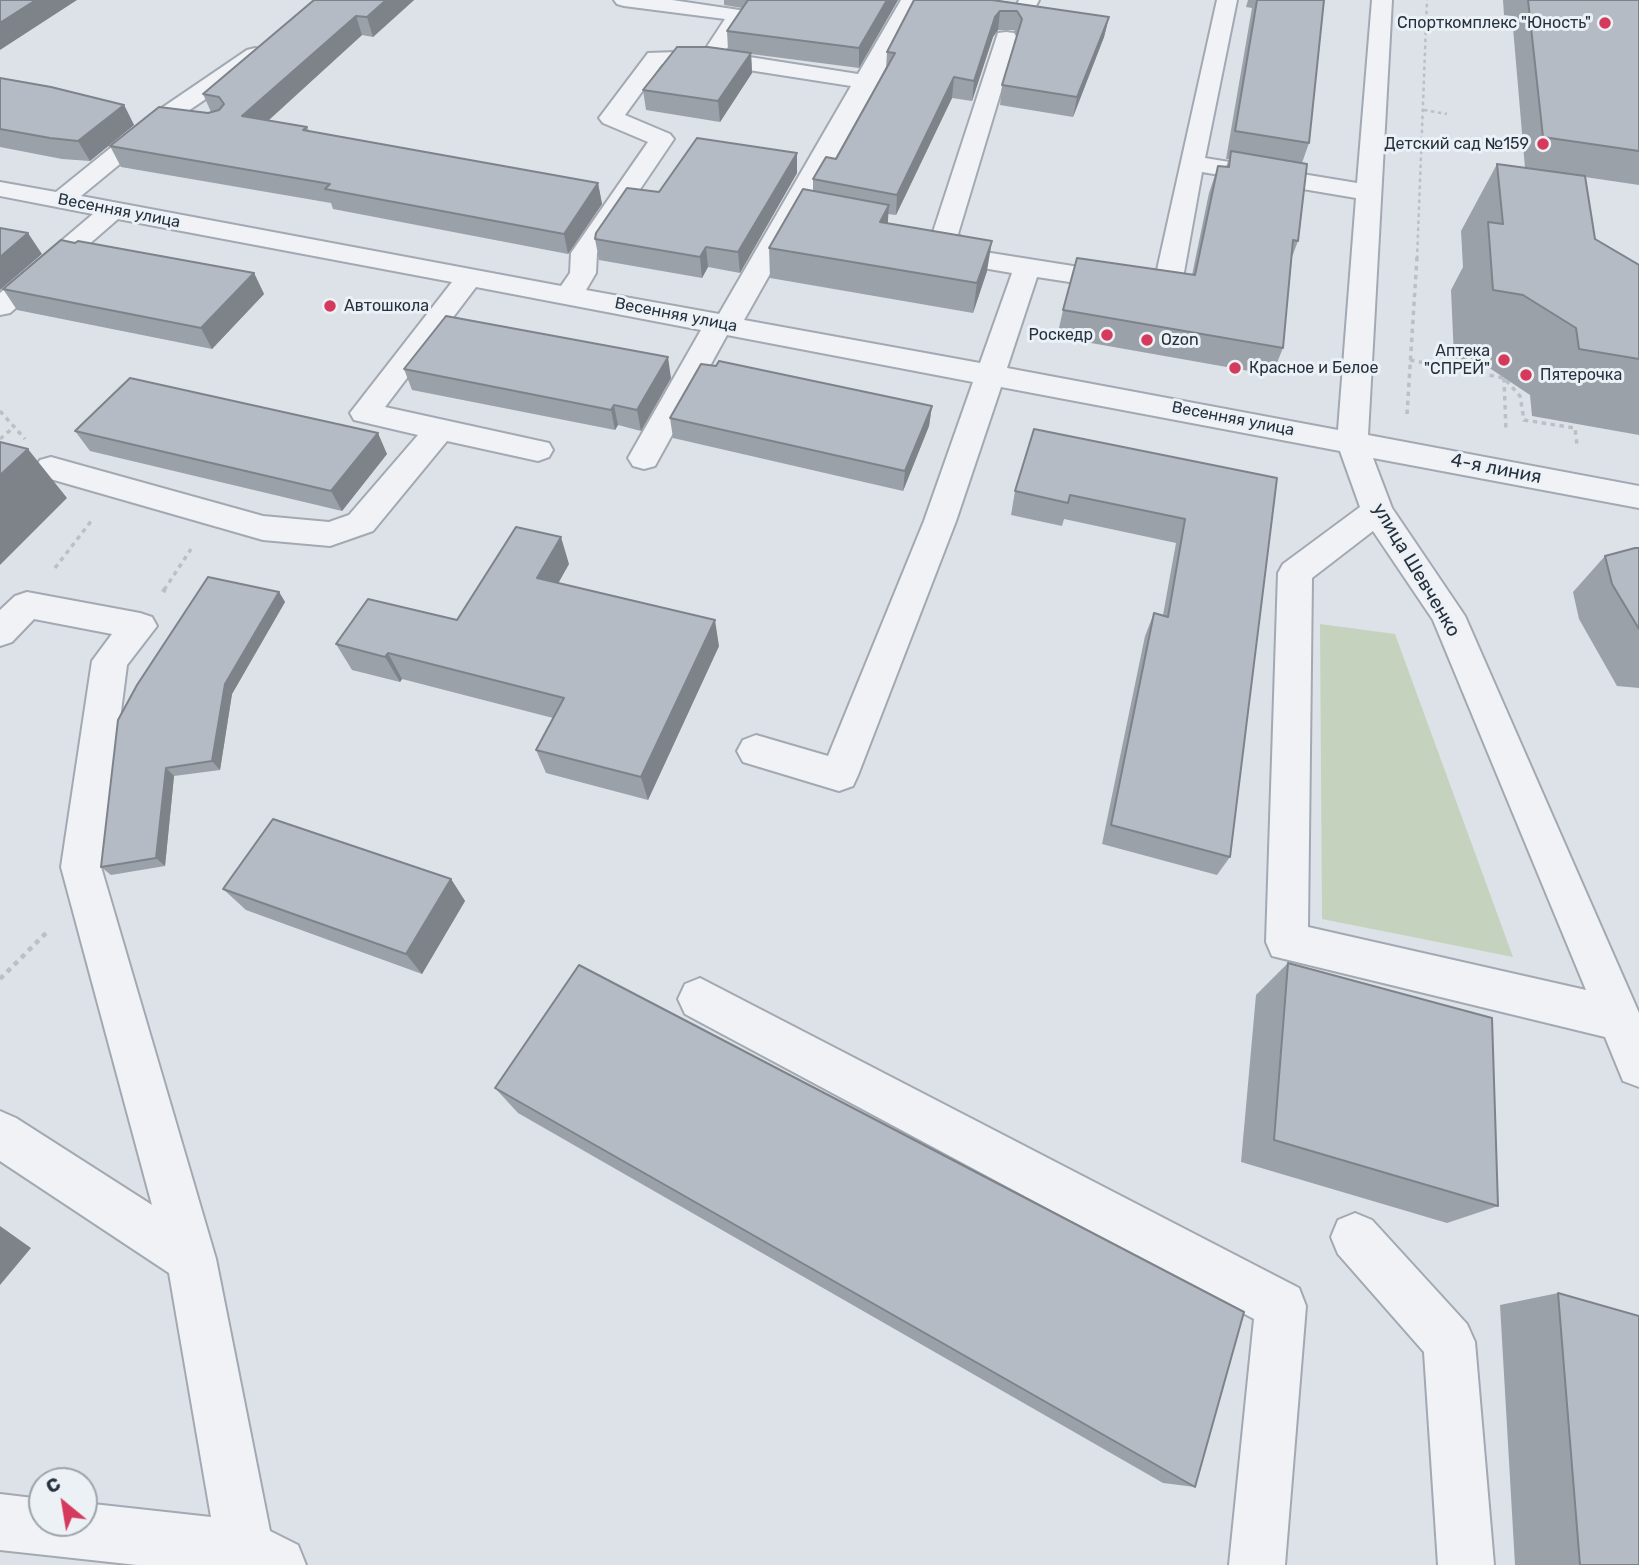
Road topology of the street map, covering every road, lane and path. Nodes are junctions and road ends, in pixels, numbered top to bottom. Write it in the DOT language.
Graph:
graph roads {
  1 [pos="624,0"];
  2 [pos="911,0"];
  3 [pos="1227,0"];
  4 [pos="1382,0"];
  5 [pos="1427,0"];
  6 [pos="745,8"];
  7 [pos="1006,38"];
  8 [pos="255,55"];
  9 [pos="710,57"];
  10 [pos="867,82"];
  11 [pos="1423,109"];
  12 [pos="1447,114"];
  13 [pos="131,115"];
  14 [pos="161,119"];
  15 [pos="204,122"];
  16 [pos="1192,163"];
  17 [pos="0,189"];
  18 [pos="1370,193"];
  19 [pos="61,200"];
  20 [pos="796,207"];
  21 [pos="113,210"];
  22 [pos="823,212"];
  23 [pos="918,230"];
  24 [pos="945,235"];
  25 [pos="1027,267"];
  26 [pos="470,277"];
  27 [pos="569,295"];
  28 [pos="0,307"];
  29 [pos="723,324"];
  30 [pos="1410,360"];
  31 [pos="992,374"];
  32 [pos="1504,378"];
  33 [pos="1406,422"];
  34 [pos="14,427"];
  35 [pos="440,429"];
  36 [pos="0,439"];
  37 [pos="1506,439"];
  38 [pos="1352,442"];
  39 [pos="538,450"];
  40 [pos="1578,452"];
  41 [pos="644,458"];
  42 [pos="51,468"];
  43 [pos="119,486"];
  44 [pos="1639,497"];
  45 [pos="1377,511"];
  46 [pos="215,513"];
  47 [pos="13,619"];
  48 [pos="140,626"];
  49 [pos="757,751"];
  50 [pos="88,892"];
  51 [pos="0,979"];
  52 [pos="700,999"];
  53 [pos="1618,1019"];
  54 [pos="1639,1065"];
  55 [pos="0,1134"];
  56 [pos="1354,1237"];
  57 [pos="191,1259"];
  58 [pos="0,1522"];
  59 [pos="261,1557"];
  60 [pos="1257,1565"];
  61 [pos="1466,1565"];
  1 -- 6 [label="street"];
  2 -- 10 [label="street"];
  3 -- 16 [label="street"];
  4 -- 18 [label="street, улица Шевченко"];
  5 -- 11 [label="path"];
  6 -- 9 [label="street"];
  7 -- 24 [label="street"];
  8 -- 14 [label="street"];
  9 -- 10 [label="street"];
  9 -- 27 [label="street"];
  10 -- 20 [label="street"];
  11 -- 12 [label="path"];
  11 -- 30 [label="path"];
  13 -- 14 [label="street"];
  14 -- 15 [label="street"];
  14 -- 19 [label="street"];
  16 -- 18 [label="street"];
  16 -- 25 [label="street"];
  17 -- 19 [label="street, Весенняя улица"];
  18 -- 38 [label="street, улица Шевченко"];
  19 -- 21 [label="street, Весенняя улица"];
  20 -- 22 [label="street"];
  20 -- 29 [label="street"];
  21 -- 26 [label="street, Весенняя улица"];
  21 -- 28 [label="street"];
  23 -- 24 [label="street"];
  24 -- 25 [label="street"];
  25 -- 31 [label="street"];
  26 -- 27 [label="street, Весенняя улица"];
  26 -- 35 [label="street"];
  27 -- 29 [label="street, Весенняя улица"];
  29 -- 31 [label="street, Весенняя улица"];
  29 -- 41 [label="street"];
  30 -- 32 [label="path"];
  30 -- 33 [label="path"];
  31 -- 38 [label="street, Весенняя улица"];
  31 -- 49 [label="street"];
  32 -- 37 [label="path"];
  32 -- 40 [label="path"];
  34 -- 36 [label="path"];
  35 -- 39 [label="street"];
  35 -- 46 [label="street"];
  38 -- 44 [label="street, 4-я линия"];
  38 -- 45 [label="street, улица Шевченко"];
  42 -- 43 [label="street"];
  43 -- 46 [label="street"];
  43 -- 47 [label="path"];
  45 -- 53 [label="street, улица Шевченко"];
  45 -- 53 [label="street"];
  46 -- 48 [label="path"];
  47 -- 48 [label="street"];
  48 -- 50 [label="street"];
  50 -- 51 [label="path"];
  50 -- 57 [label="street"];
  52 -- 60 [label="street"];
  53 -- 54 [label="street, улица Шевченко"];
  55 -- 57 [label="street"];
  56 -- 61 [label="street"];
  57 -- 59 [label="street"];
  58 -- 59 [label="street"];
}
